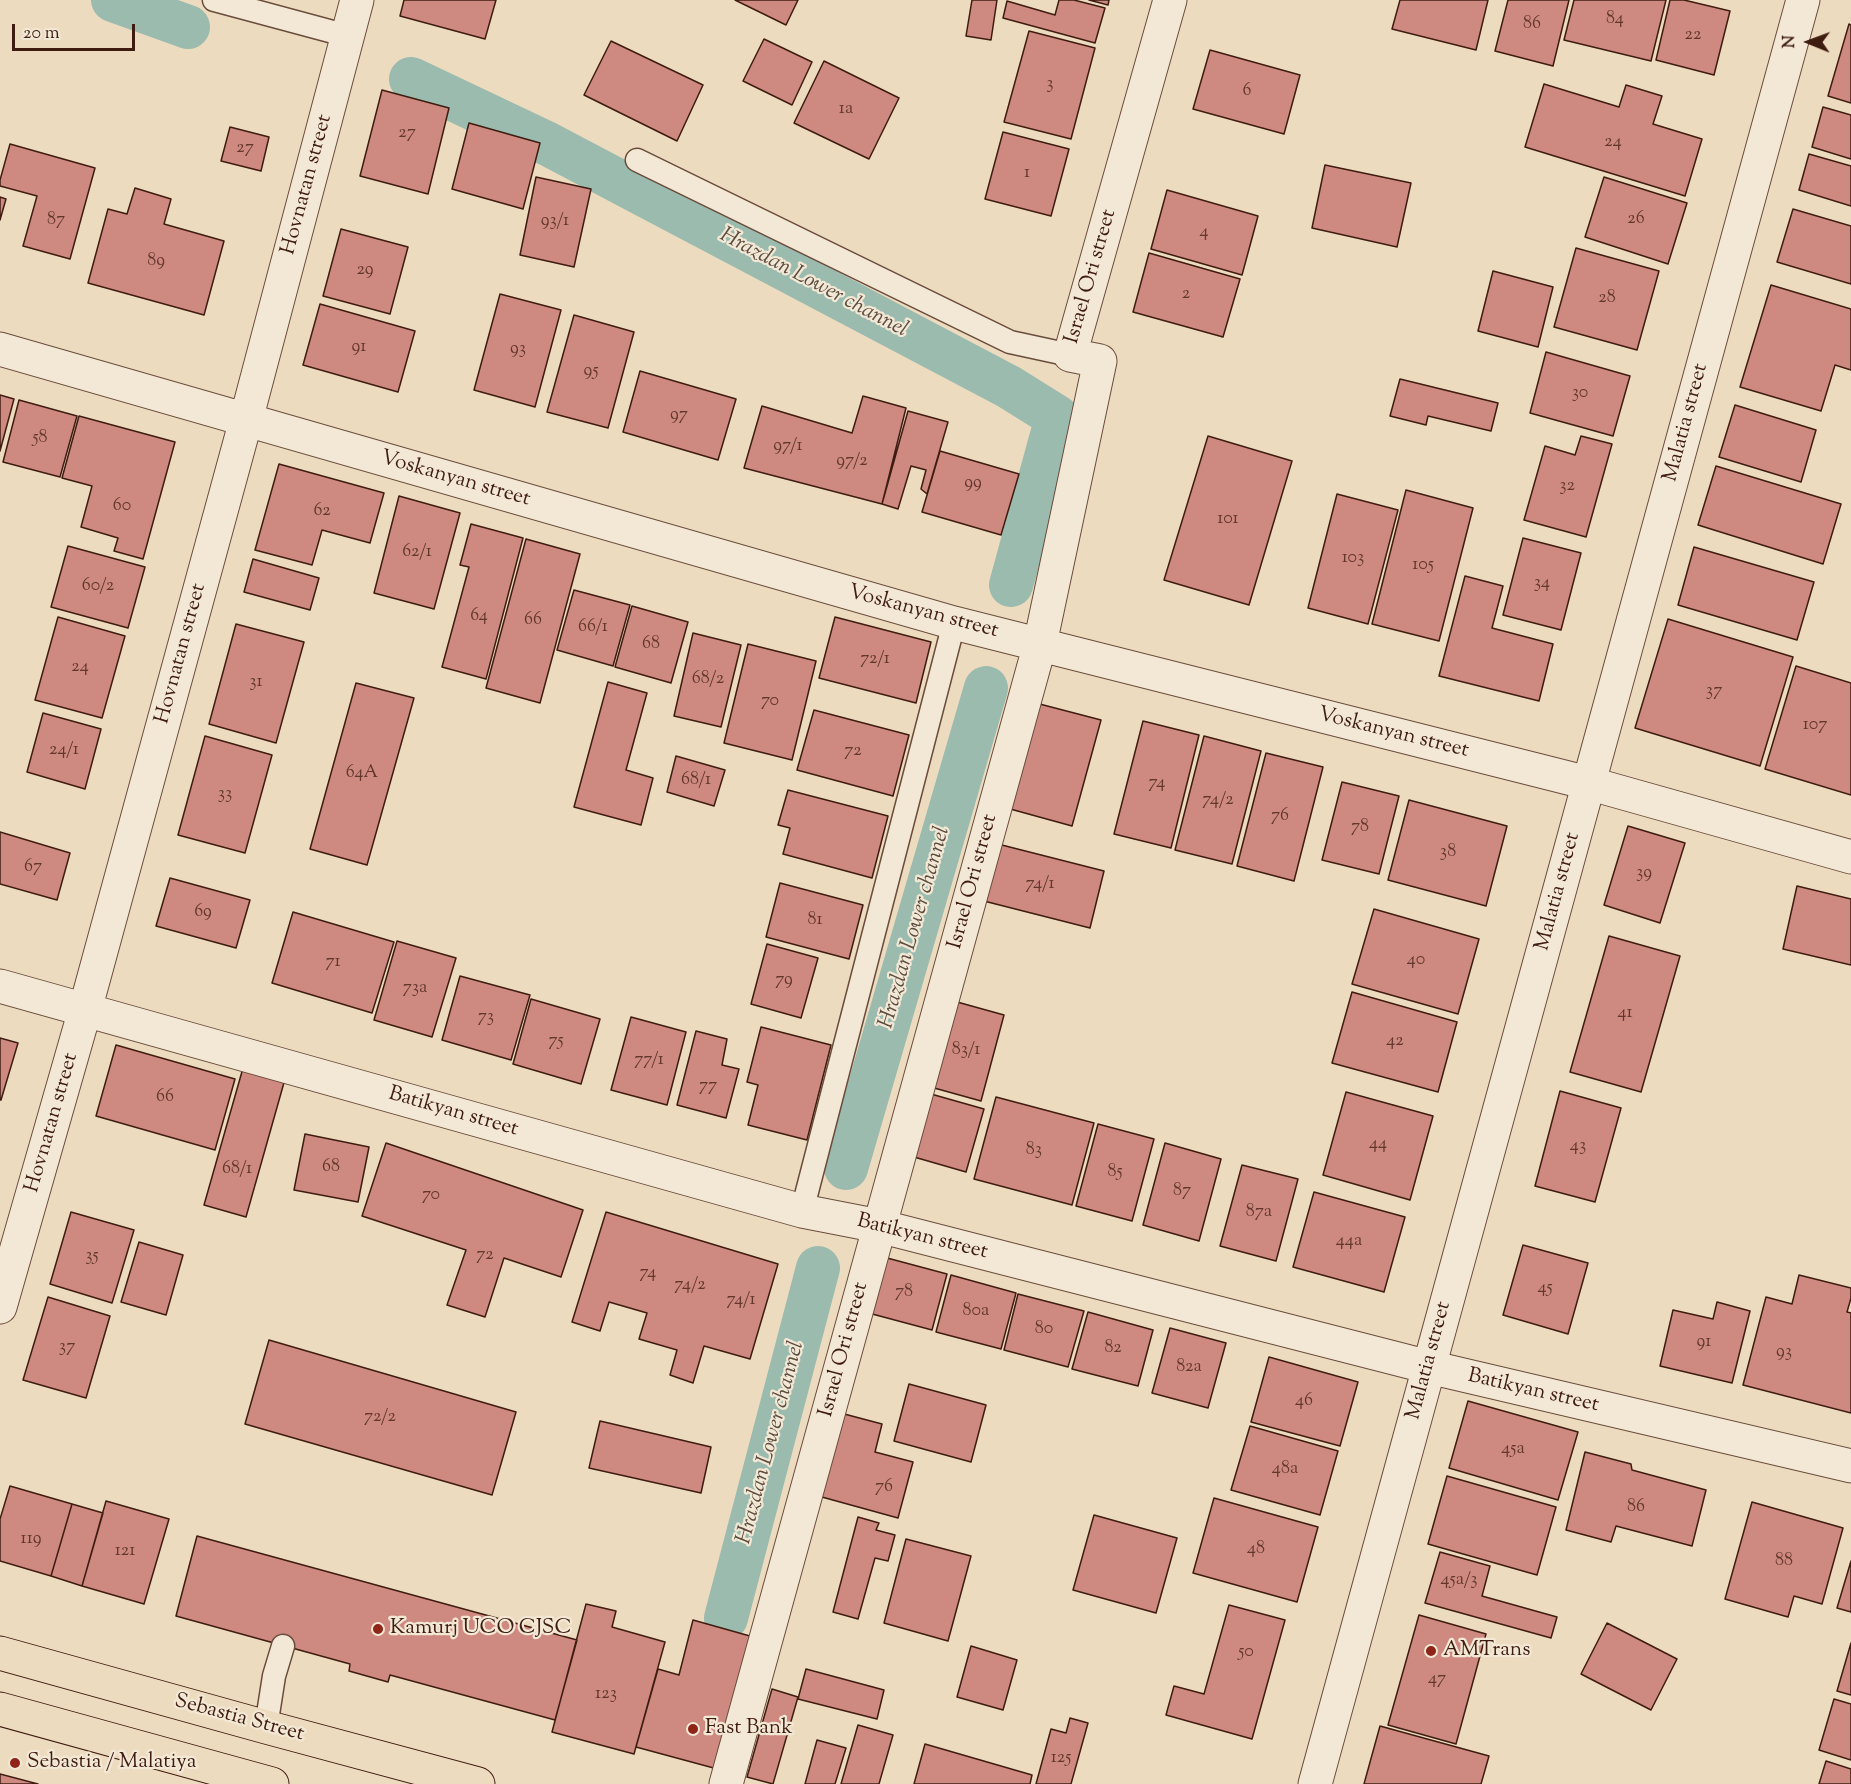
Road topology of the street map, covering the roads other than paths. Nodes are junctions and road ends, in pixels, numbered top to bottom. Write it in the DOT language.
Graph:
graph roads {
  1 [pos="214,0"];
  2 [pos="357,0"];
  3 [pos="1170,0"];
  4 [pos="1803,0"];
  5 [pos="348,36"];
  6 [pos="637,160"];
  7 [pos="0,349"];
  8 [pos="1070,355"];
  9 [pos="246,420"];
  10 [pos="954,623"];
  11 [pos="1040,644"];
  12 [pos="1588,783"];
  13 [pos="1851,857"];
  14 [pos="0,986"];
  15 [pos="86,1010"];
  16 [pos="802,1211"];
  17 [pos="879,1226"];
  18 [pos="0,1307"];
  19 [pos="1429,1367"];
  20 [pos="1851,1466"];
  21 [pos="283,1646"];
  22 [pos="0,1653"];
  23 [pos="0,1709"];
  24 [pos="266,1727"];
  25 [pos="272,1784"];
  26 [pos="478,1784"];
  27 [pos="726,1784"];
  28 [pos="1315,1784"];
  1 -- 5 [label="lane"];
  2 -- 5 [label="street, Hovnatan street"];
  3 -- 8 [label="street, Israel Ori street"];
  4 -- 12 [label="street, Malatia street"];
  5 -- 9 [label="street, Hovnatan street"];
  6 -- 8 [label="lane"];
  7 -- 9 [label="street, Voskanyan street"];
  8 -- 11 [label="street, Israel Ori street"];
  9 -- 10 [label="street, Voskanyan street"];
  9 -- 15 [label="street, Hovnatan street"];
  10 -- 11 [label="street, Voskanyan street"];
  10 -- 16 [label="lane"];
  11 -- 12 [label="street, Voskanyan street"];
  11 -- 17 [label="street, Israel Ori street"];
  12 -- 13 [label="street, Voskanyan street"];
  12 -- 19 [label="street, Malatia street"];
  14 -- 15 [label="street, Batikyan street"];
  15 -- 16 [label="street, Batikyan street"];
  15 -- 18 [label="street, Hovnatan street"];
  16 -- 17 [label="street, Batikyan street"];
  17 -- 19 [label="street, Batikyan street"];
  17 -- 27 [label="street, Israel Ori street"];
  19 -- 20 [label="street, Batikyan street"];
  19 -- 28 [label="street, Malatia street"];
  21 -- 24 [label="lane"];
  22 -- 24 [label="main road, Sebastia Street"];
  23 -- 25 [label="main road"];
  24 -- 26 [label="main road, Sebastia Street"];
}
